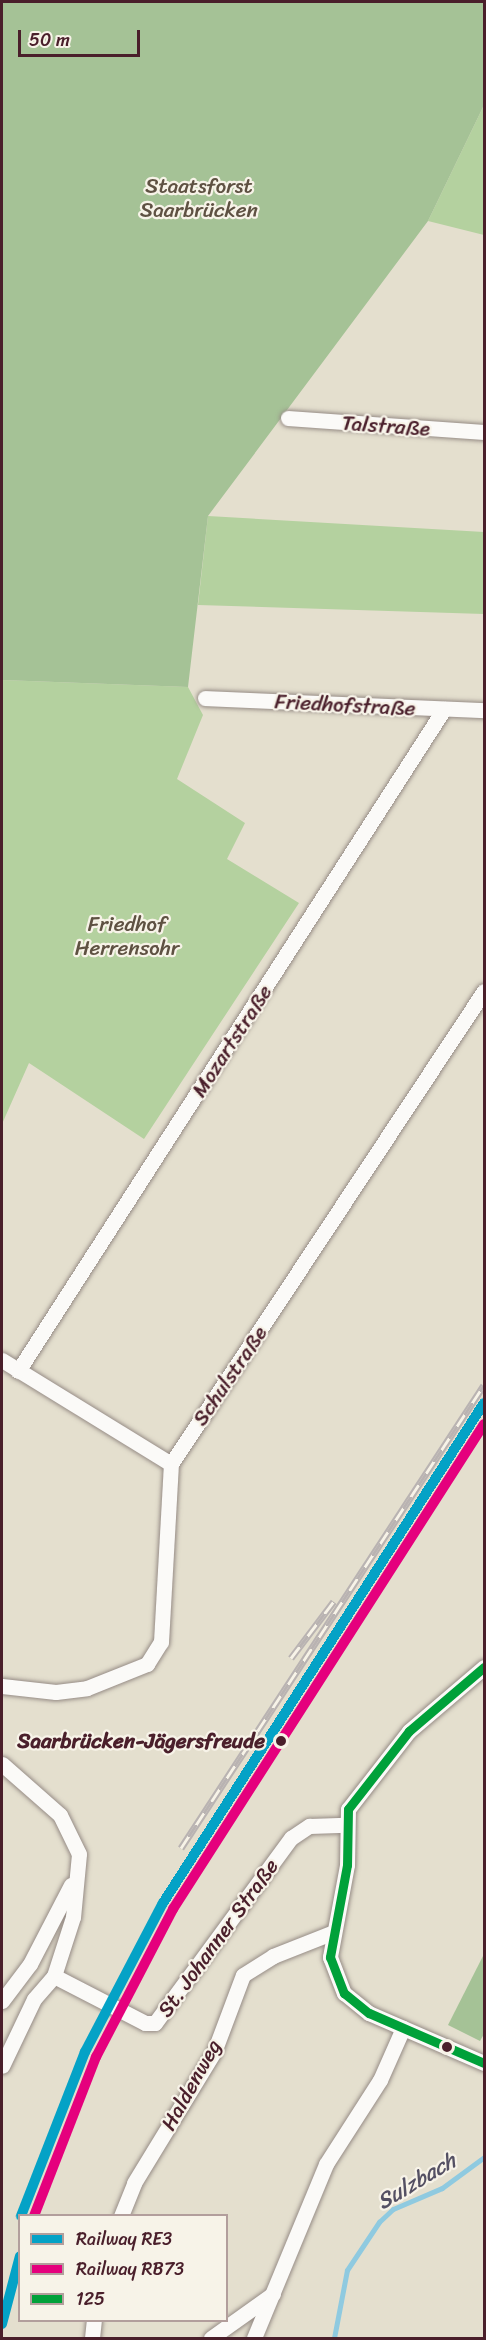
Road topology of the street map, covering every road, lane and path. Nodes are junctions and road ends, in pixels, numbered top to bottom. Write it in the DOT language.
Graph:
graph roads {
  1 [pos="288,418"];
  2 [pos="484,432"];
  3 [pos="205,698"];
  4 [pos="444,709"];
  5 [pos="484,711"];
  6 [pos="484,991"];
  7 [pos="2,1360"];
  8 [pos="18,1371"];
  9 [pos="171,1464"];
  10 [pos="484,1667"];
  11 [pos="2,1686"];
  12 [pos="2,1764"];
  13 [pos="346,1825"];
  14 [pos="76,1871"];
  15 [pos="331,1933"];
  16 [pos="54,1976"];
  17 [pos="2,2001"];
  18 [pos="403,2028"];
  19 [pos="484,2063"];
  20 [pos="2,2066"];
  21 [pos="122,2214"];
  22 [pos="276,2292"];
  23 [pos="94,2322"];
  24 [pos="92,2338"];
  25 [pos="212,2338"];
  26 [pos="254,2338"];
  1 -- 2 [label="street, Talstraße"];
  3 -- 4 [label="street, Friedhofstraße"];
  4 -- 5 [label="street, Friedhofstraße"];
  4 -- 8 [label="street, Mozartstraße"];
  6 -- 9 [label="street, Schulstraße"];
  7 -- 8 [label="street"];
  8 -- 9 [label="street"];
  9 -- 11 [label="street"];
  10 -- 13 [label="street"];
  12 -- 14 [label="street"];
  13 -- 15 [label="street"];
  13 -- 16 [label="street, St. Johanner Straße"];
  14 -- 16 [label="street"];
  14 -- 17 [label="street"];
  15 -- 18 [label="street"];
  15 -- 21 [label="street, Haldenweg"];
  16 -- 20 [label="street"];
  18 -- 19 [label="street"];
  18 -- 22 [label="street"];
  22 -- 25 [label="street"];
  22 -- 26 [label="street"];
  23 -- 24 [label="street"];
}
